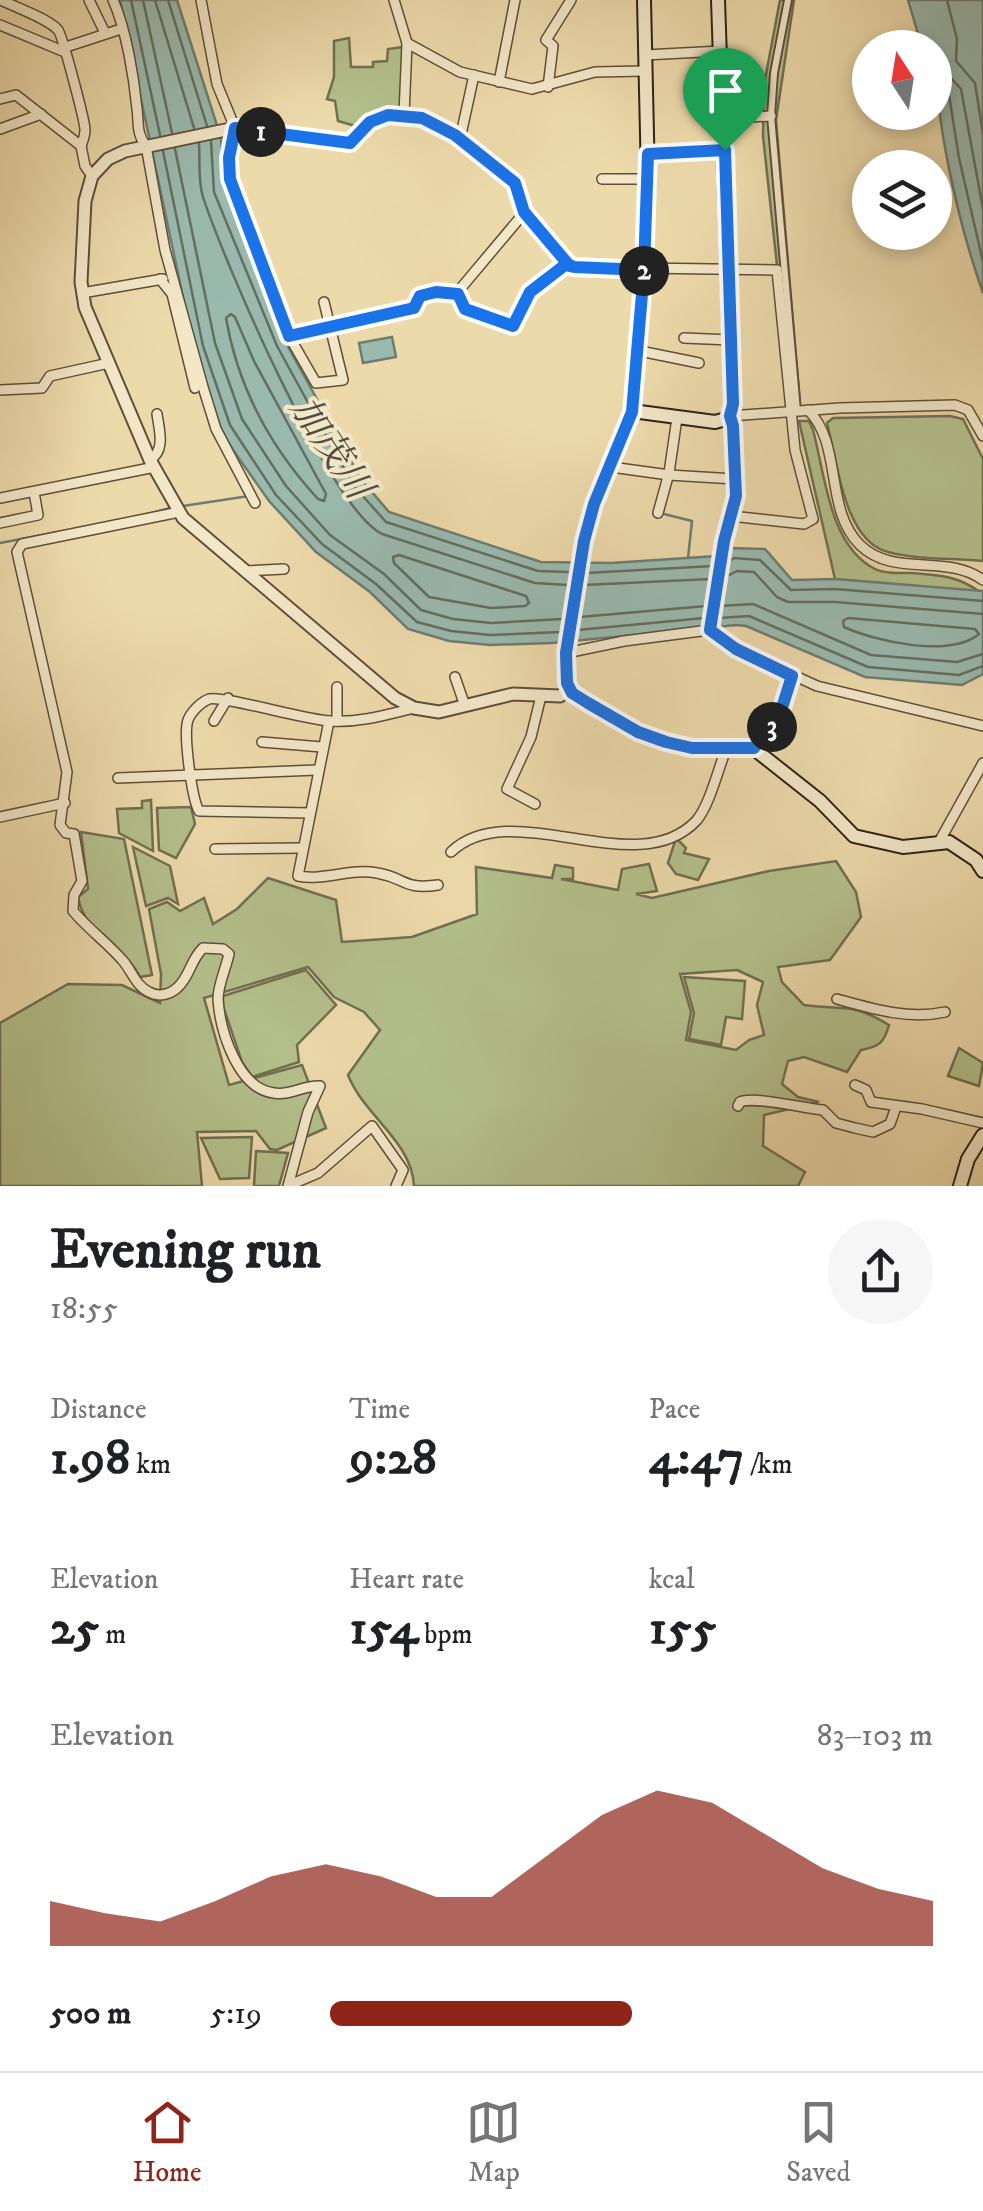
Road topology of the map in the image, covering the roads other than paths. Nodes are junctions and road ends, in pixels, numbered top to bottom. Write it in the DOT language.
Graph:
graph roads {
  1 [pos="1,0"];
  2 [pos="89,0"];
  3 [pos="113,0"];
  4 [pos="200,0"];
  5 [pos="394,0"];
  6 [pos="515,0"];
  7 [pos="571,0"];
  8 [pos="644,0"];
  9 [pos="718,0"];
  10 [pos="788,0"];
  11 [pos="0,25"];
  12 [pos="122,29"];
  13 [pos="105,33"];
  14 [pos="407,42"];
  15 [pos="66,49"];
  16 [pos="720,51"];
  17 [pos="645,55"];
  18 [pos="644,71"];
  19 [pos="474,75"];
  20 [pos="500,82"];
  21 [pos="548,87"];
  22 [pos="0,99"];
  23 [pos="41,114"];
  24 [pos="404,115"];
  25 [pos="771,116"];
  26 [pos="724,118"];
  27 [pos="0,129"];
  28 [pos="232,129"];
  29 [pos="460,140"];
  30 [pos="81,146"];
  31 [pos="147,146"];
  32 [pos="725,150"];
  33 [pos="648,154"];
  34 [pos="92,176"];
  35 [pos="602,179"];
  36 [pos="648,179"];
  37 [pos="524,212"];
  38 [pos="568,264"];
  39 [pos="644,270"];
  40 [pos="728,271"];
  41 [pos="174,277"];
  42 [pos="160,279"];
  43 [pos="82,293"];
  44 [pos="458,294"];
  45 [pos="324,302"];
  46 [pos="330,326"];
  47 [pos="289,336"];
  48 [pos="684,338"];
  49 [pos="732,340"];
  50 [pos="635,350"];
  51 [pos="699,362"];
  52 [pos="109,364"];
  53 [pos="195,388"];
  54 [pos="0,390"];
  55 [pos="799,411"];
  56 [pos="632,412"];
  57 [pos="157,414"];
  58 [pos="730,416"];
  59 [pos="677,418"];
  60 [pos="983,436"];
  61 [pos="153,464"];
  62 [pos="610,467"];
  63 [pos="668,475"];
  64 [pos="735,479"];
  65 [pos="34,492"];
  66 [pos="0,498"];
  67 [pos="255,503"];
  68 [pos="179,512"];
  69 [pos="658,512"];
  70 [pos="731,516"];
  71 [pos="0,523"];
  72 [pos="284,570"];
  73 [pos="246,571"];
  74 [pos="983,580"];
  75 [pos="710,630"];
  76 [pos="567,650"];
  77 [pos="792,676"];
  78 [pos="454,678"];
  79 [pos="337,687"];
  80 [pos="570,690"];
  81 [pos="542,696"];
  82 [pos="228,698"];
  83 [pos="465,706"];
  84 [pos="414,708"];
  85 [pos="214,720"];
  86 [pos="333,721"];
  87 [pos="983,726"];
  88 [pos="262,742"];
  89 [pos="322,747"];
  90 [pos="754,748"];
  91 [pos="726,749"];
  92 [pos="983,762"];
  93 [pos="317,770"];
  94 [pos="192,775"];
  95 [pos="118,778"];
  96 [pos="65,803"];
  97 [pos="535,804"];
  98 [pos="310,813"];
  99 [pos="0,816"];
  100 [pos="939,842"];
  101 [pos="302,848"];
  102 [pos="215,849"];
  103 [pos="452,852"];
  104 [pos="983,872"];
  105 [pos="438,885"];
  106 [pos="838,999"];
  107 [pos="945,1012"];
  108 [pos="856,1084"];
  109 [pos="738,1106"];
  110 [pos="896,1108"];
  111 [pos="983,1122"];
  112 [pos="983,1135"];
  113 [pos="289,1185"];
  114 [pos="396,1186"];
  115 [pos="960,1186"];
  1 -- 15 [label="street"];
  2 -- 13 [label="street"];
  3 -- 12 [label="street"];
  4 -- 28 [label="street"];
  5 -- 14 [label="street"];
  6 -- 20 [label="street"];
  7 -- 21 [label="street"];
  8 -- 17 [label="main road"];
  9 -- 16 [label="main road"];
  10 -- 25 [label="street"];
  11 -- 15 [label="street"];
  12 -- 13 [label="street"];
  12 -- 31 [label="street"];
  13 -- 15 [label="street"];
  14 -- 19 [label="street"];
  14 -- 24 [label="street"];
  15 -- 30 [label="street"];
  16 -- 17 [label="street"];
  16 -- 26 [label="main road"];
  17 -- 18 [label="main road"];
  18 -- 21 [label="street"];
  18 -- 33 [label="main road"];
  19 -- 20 [label="street"];
  19 -- 29 [label="street"];
  20 -- 21 [label="street"];
  22 -- 23 [label="street"];
  23 -- 27 [label="street"];
  23 -- 30 [label="street"];
  24 -- 28 [label="street"];
  24 -- 29 [label="street"];
  25 -- 26 [label="street"];
  25 -- 55 [label="street"];
  26 -- 32 [label="main road"];
  28 -- 31 [label="street"];
  28 -- 47 [label="street"];
  29 -- 37 [label="street"];
  30 -- 34 [label="street"];
  31 -- 34 [label="street"];
  31 -- 41 [label="street"];
  32 -- 33 [label="street"];
  32 -- 40 [label="main road"];
  33 -- 36 [label="main road"];
  34 -- 43 [label="street"];
  35 -- 36 [label="street"];
  36 -- 39 [label="main road"];
  37 -- 38 [label="street"];
  37 -- 44 [label="street"];
  38 -- 39 [label="street"];
  38 -- 44 [label="street"];
  39 -- 40 [label="street"];
  39 -- 50 [label="main road"];
  40 -- 49 [label="main road"];
  40 -- 55 [label="street"];
  41 -- 42 [label="street"];
  41 -- 67 [label="street"];
  42 -- 43 [label="street"];
  42 -- 53 [label="street"];
  43 -- 52 [label="street"];
  44 -- 46 [label="street"];
  45 -- 46 [label="street"];
  46 -- 47 [label="street"];
  46 -- 47 [label="street"];
  48 -- 49 [label="street"];
  49 -- 58 [label="main road"];
  50 -- 51 [label="street"];
  50 -- 56 [label="main road"];
  52 -- 54 [label="street"];
  52 -- 61 [label="street"];
  55 -- 58 [label="street"];
  55 -- 60 [label="street"];
  55 -- 70 [label="street"];
  55 -- 74 [label="street"];
  56 -- 59 [label="main road"];
  56 -- 62 [label="main road"];
  57 -- 61 [label="street"];
  58 -- 59 [label="main road"];
  58 -- 64 [label="street"];
  59 -- 63 [label="street"];
  61 -- 65 [label="street"];
  61 -- 68 [label="street"];
  62 -- 63 [label="street"];
  62 -- 76 [label="main road"];
  63 -- 64 [label="street"];
  63 -- 69 [label="street"];
  64 -- 70 [label="street"];
  65 -- 66 [label="street"];
  65 -- 71 [label="street"];
  68 -- 73 [label="street"];
  68 -- 96 [label="street"];
  70 -- 75 [label="street"];
  72 -- 73 [label="street"];
  73 -- 84 [label="street"];
  75 -- 76 [label="street"];
  75 -- 77 [label="street"];
  76 -- 80 [label="main road"];
  77 -- 87 [label="street"];
  77 -- 90 [label="street"];
  78 -- 83 [label="street"];
  79 -- 86 [label="street"];
  80 -- 81 [label="street"];
  80 -- 91 [label="main road"];
  81 -- 83 [label="street"];
  81 -- 97 [label="street"];
  82 -- 85 [label="street"];
  82 -- 86 [label="street"];
  82 -- 94 [label="street"];
  83 -- 84 [label="street"];
  84 -- 86 [label="street"];
  86 -- 89 [label="street"];
  88 -- 89 [label="street"];
  89 -- 93 [label="street"];
  90 -- 91 [label="main road"];
  90 -- 100 [label="main road"];
  91 -- 103 [label="street"];
  92 -- 100 [label="street"];
  93 -- 94 [label="street"];
  93 -- 98 [label="street"];
  94 -- 95 [label="street"];
  94 -- 98 [label="street"];
  96 -- 99 [label="street"];
  96 -- 113 [label="street"];
  98 -- 101 [label="street"];
  100 -- 104 [label="main road"];
  101 -- 102 [label="street"];
  101 -- 105 [label="street"];
  106 -- 107 [label="street"];
  108 -- 110 [label="street"];
  109 -- 110 [label="street"];
  110 -- 111 [label="street"];
  112 -- 115 [label="main road"];
  113 -- 114 [label="street"];
}
